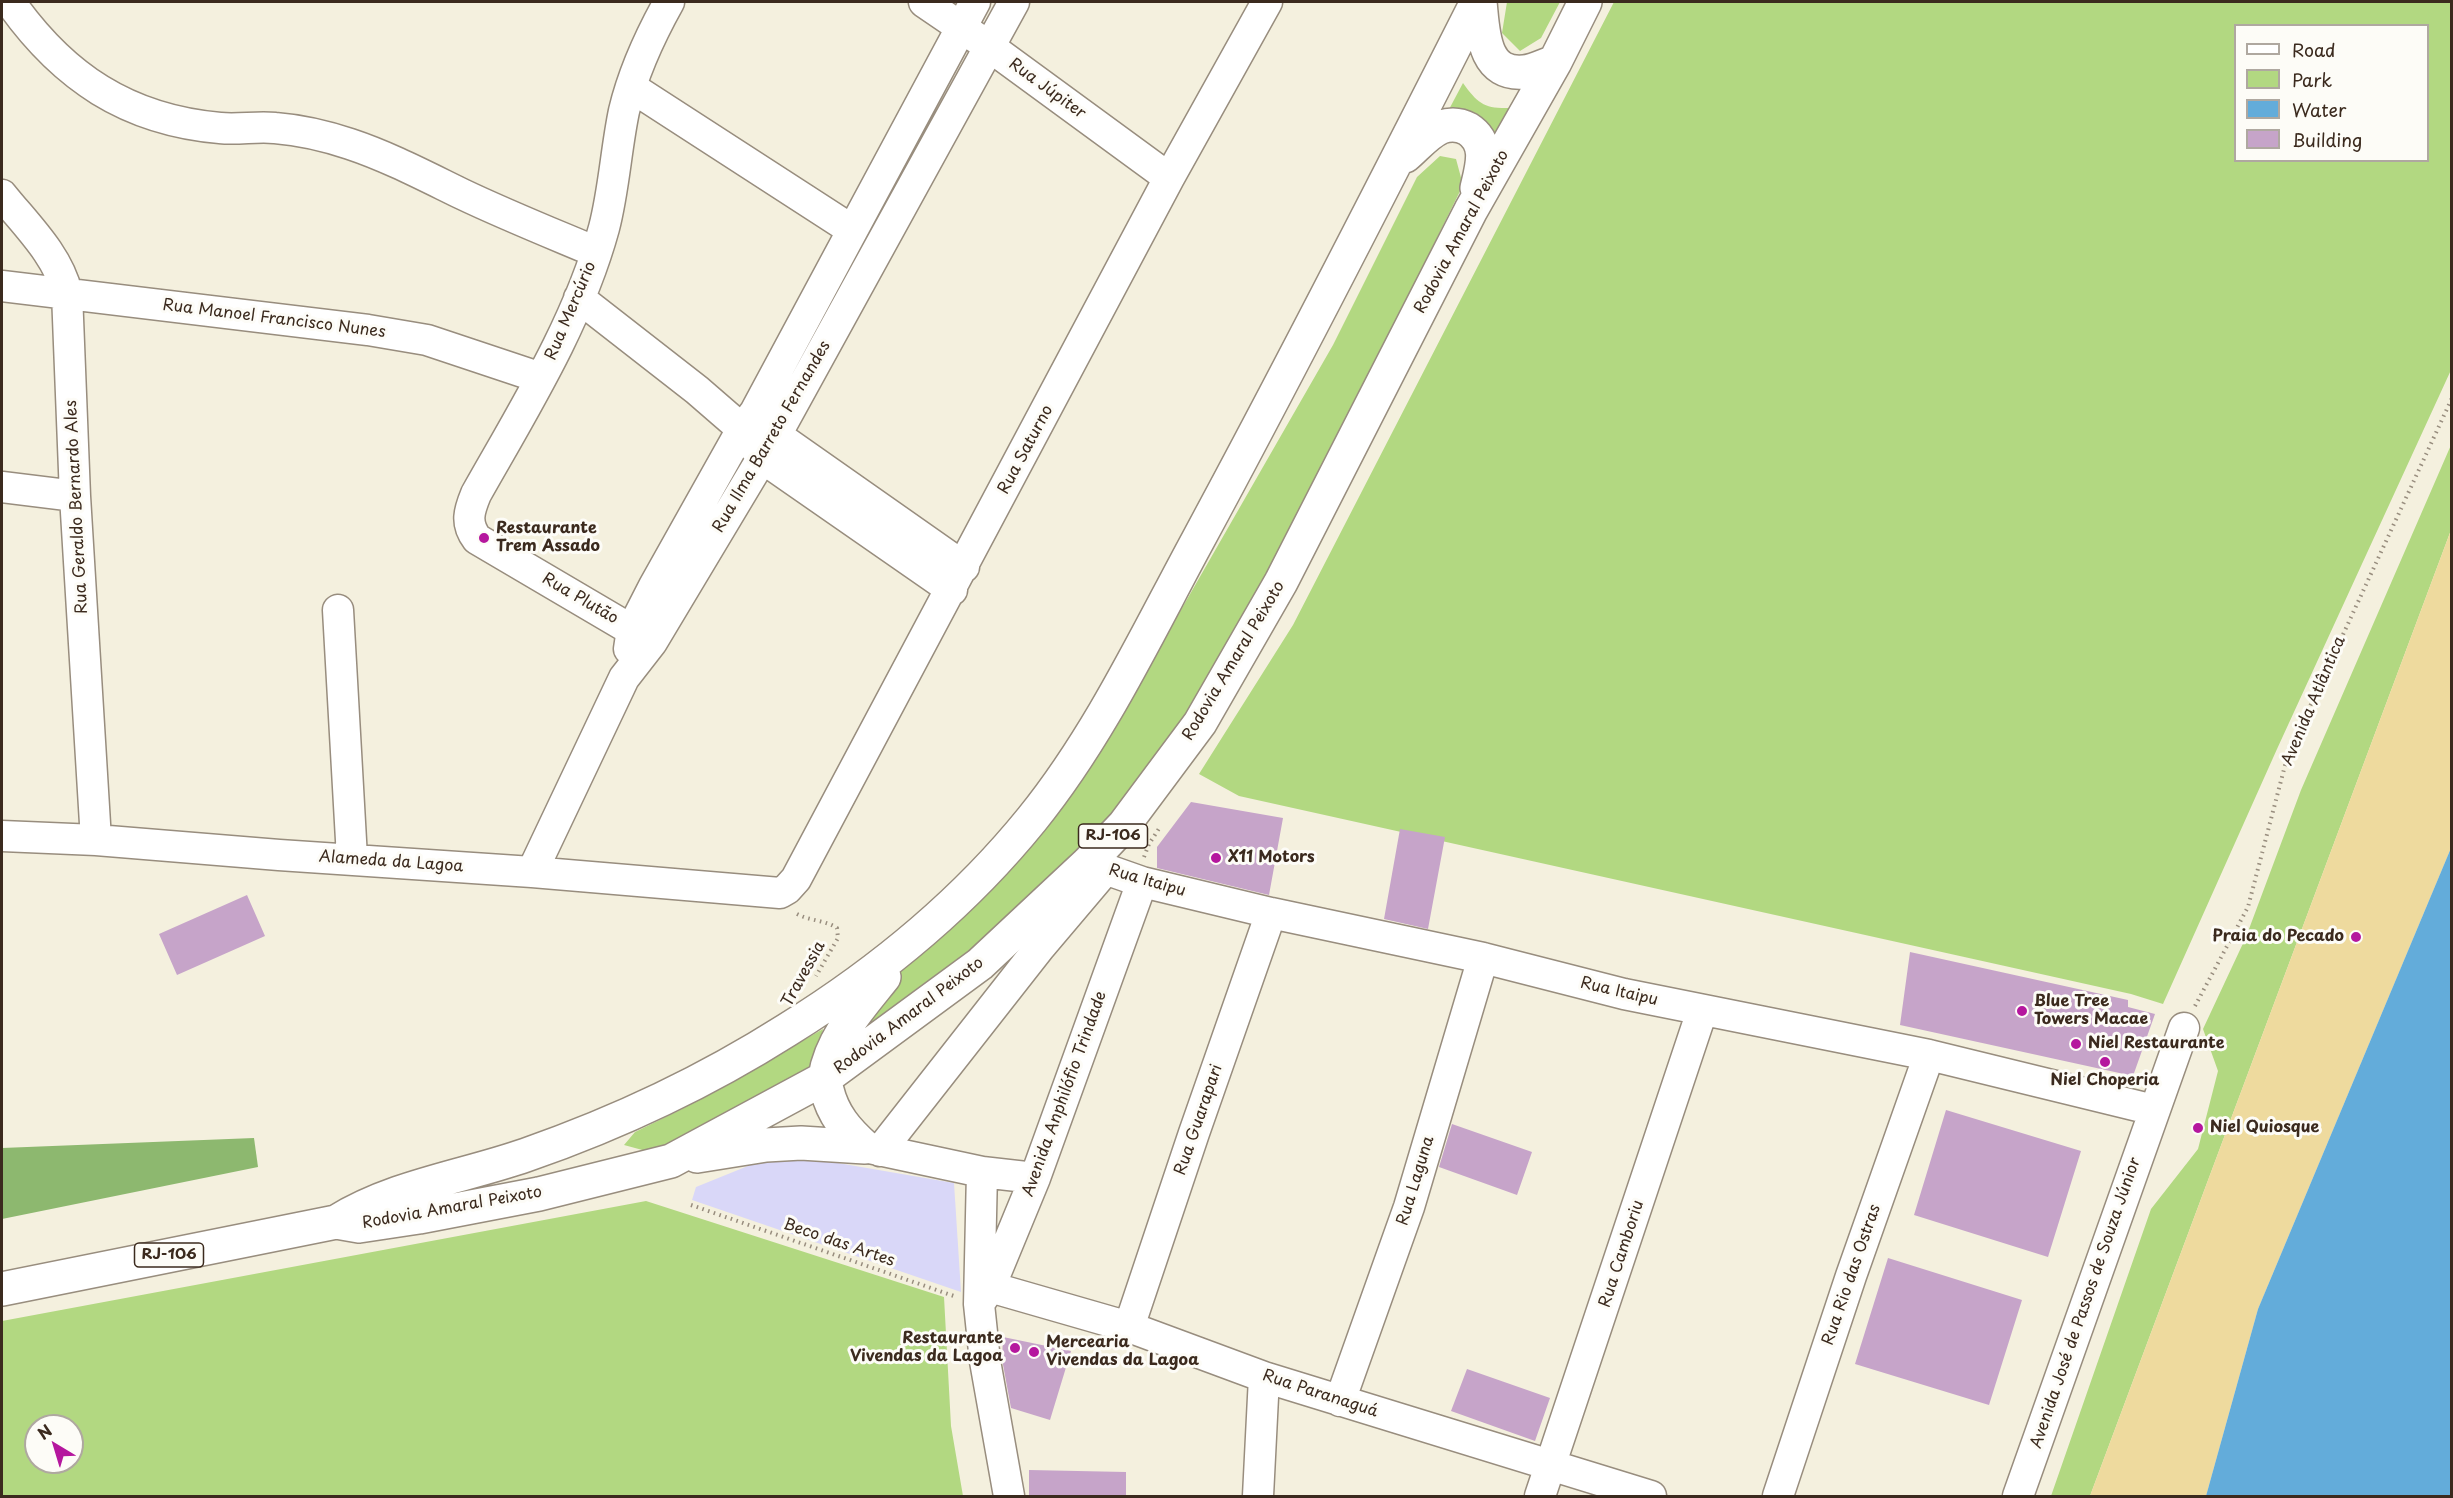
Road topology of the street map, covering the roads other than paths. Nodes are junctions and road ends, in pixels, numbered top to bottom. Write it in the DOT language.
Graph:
graph roads {
  1 [pos="10,2"];
  2 [pos="669,2"];
  3 [pos="924,2"];
  4 [pos="975,2"];
  5 [pos="1014,2"];
  6 [pos="1267,2"];
  7 [pos="1479,2"];
  8 [pos="1585,2"];
  9 [pos="961,27"];
  10 [pos="990,47"];
  11 [pos="1555,62"];
  12 [pos="631,87"];
  13 [pos="1394,166"];
  14 [pos="1170,178"];
  15 [pos="2,195"];
  16 [pos="1472,210"];
  17 [pos="852,230"];
  18 [pos="587,277"];
  19 [pos="2,286"];
  20 [pos="67,293"];
  21 [pos="541,378"];
  22 [pos="748,420"];
  23 [pos="769,447"];
  24 [pos="2,487"];
  25 [pos="75,496"];
  26 [pos="477,539"];
  27 [pos="958,578"];
  28 [pos="338,610"];
  29 [pos="642,635"];
  30 [pos="2,836"];
  31 [pos="96,840"];
  32 [pos="352,858"];
  33 [pos="1097,866"];
  34 [pos="1143,871"];
  35 [pos="532,872"];
  36 [pos="785,901"];
  37 [pos="1271,913"];
  38 [pos="914,940"];
  39 [pos="1483,958"];
  40 [pos="1702,1011"];
  41 [pos="2184,1028"];
  42 [pos="1929,1055"];
  43 [pos="2191,1068"];
  44 [pos="825,1078"];
  45 [pos="2154,1110"];
  46 [pos="873,1149"];
  47 [pos="671,1161"];
  48 [pos="982,1172"];
  49 [pos="1035,1178"];
  50 [pos="336,1222"];
  51 [pos="2,1289"];
  52 [pos="975,1296"];
  53 [pos="1129,1327"];
  54 [pos="1264,1377"];
  55 [pos="1340,1401"];
  56 [pos="1551,1466"];
  57 [pos="1009,1497"];
  58 [pos="1258,1497"];
  59 [pos="1540,1497"];
  60 [pos="1651,1497"];
  61 [pos="1778,1497"];
  62 [pos="2018,1497"];
  63 [pos="2038,1497"];
  1 -- 18 [label="street"];
  2 -- 12 [label="street, Rua Mercúrio"];
  3 -- 9 [label="street, Rua Júpiter"];
  4 -- 9 [label="street, Rua Ilma Barreto Fernandes"];
  5 -- 10 [label="street, Rua Ilma Barreto Fernandes"];
  6 -- 14 [label="street, Rua Saturno"];
  7 -- 11 [label="highway"];
  7 -- 13 [label="highway, Rodovia Amaral Peixoto / RJ-106"];
  8 -- 11 [label="highway, Rodovia Amaral Peixoto / RJ-106"];
  9 -- 10 [label="street, Rua Júpiter"];
  9 -- 17 [label="street, Rua Ilma Barreto Fernandes"];
  10 -- 14 [label="street, Rua Júpiter"];
  10 -- 23 [label="street, Rua Ilma Barreto Fernandes"];
  11 -- 16 [label="highway, Rodovia Amaral Peixoto / RJ-106"];
  12 -- 17 [label="street"];
  12 -- 18 [label="street, Rua Mercúrio"];
  13 -- 16 [label="highway"];
  13 -- 38 [label="highway, Rodovia Amaral Peixoto / RJ-106"];
  14 -- 27 [label="street, Rua Saturno"];
  15 -- 20 [label="street, Rua Geraldo Bernardo Ales"];
  16 -- 33 [label="highway, Rodovia Amaral Peixoto / RJ-106"];
  17 -- 22 [label="street, Rua Ilma Barreto Fernandes"];
  18 -- 21 [label="street, Rua Mercúrio"];
  18 -- 22 [label="street"];
  19 -- 20 [label="street, Rua Manoel Francisco Nunes"];
  20 -- 21 [label="street, Rua Manoel Francisco Nunes"];
  20 -- 25 [label="street, Rua Geraldo Bernardo Ales"];
  21 -- 26 [label="street, Rua Mercúrio"];
  22 -- 23 [label="street"];
  22 -- 29 [label="street, Rua Ilma Barreto Fernandes"];
  23 -- 27 [label="street"];
  23 -- 29 [label="street, Rua Ilma Barreto Fernandes"];
  24 -- 25 [label="street"];
  25 -- 31 [label="street, Rua Geraldo Bernardo Ales"];
  26 -- 29 [label="street, Rua Plutão"];
  27 -- 36 [label="street, Rua Saturno"];
  28 -- 32 [label="street"];
  29 -- 35 [label="street, Rua Ilma Barreto Fernandes"];
  30 -- 31 [label="street, Alameda da Lagoa"];
  31 -- 32 [label="street, Alameda da Lagoa"];
  32 -- 35 [label="street, Alameda da Lagoa"];
  33 -- 34 [label="street, Rua Itaipu"];
  33 -- 44 [label="highway, Rodovia Amaral Peixoto / RJ-106"];
  33 -- 46 [label="street"];
  34 -- 37 [label="street, Rua Itaipu"];
  34 -- 49 [label="street, Avenida Anphilófio Trindade"];
  35 -- 36 [label="street, Alameda da Lagoa"];
  37 -- 39 [label="street, Rua Itaipu"];
  37 -- 53 [label="street, Rua Guarapari"];
  38 -- 44 [label="highway"];
  38 -- 50 [label="highway, Rodovia Amaral Peixoto / RJ-106"];
  39 -- 40 [label="street, Rua Itaipu"];
  39 -- 55 [label="street, Rua Laguna"];
  40 -- 42 [label="street, Rua Itaipu"];
  40 -- 56 [label="street, Rua Camboriu"];
  41 -- 45 [label="street"];
  42 -- 45 [label="street, Rua Itaipu"];
  42 -- 61 [label="street, Rua Rio das Ostras"];
  43 -- 63 [label="street"];
  44 -- 46 [label="highway"];
  44 -- 47 [label="highway, Rodovia Amaral Peixoto / RJ-106"];
  45 -- 62 [label="street, Avenida José de Passos de Souza Júnior"];
  46 -- 47 [label="highway"];
  46 -- 48 [label="street"];
  47 -- 50 [label="highway, Rodovia Amaral Peixoto / RJ-106"];
  48 -- 49 [label="street"];
  48 -- 52 [label="street"];
  49 -- 52 [label="street, Avenida Anphilófio Trindade"];
  50 -- 51 [label="highway, Rodovia Amaral Peixoto / RJ-106"];
  52 -- 53 [label="street, Rua Paranaguá"];
  52 -- 57 [label="street"];
  53 -- 54 [label="street, Rua Paranaguá"];
  54 -- 55 [label="street, Rua Paranaguá"];
  54 -- 58 [label="street"];
  55 -- 56 [label="street, Rua Paranaguá"];
  56 -- 59 [label="street, Rua Camboriu"];
  56 -- 60 [label="street, Rua Paranaguá"];
}
